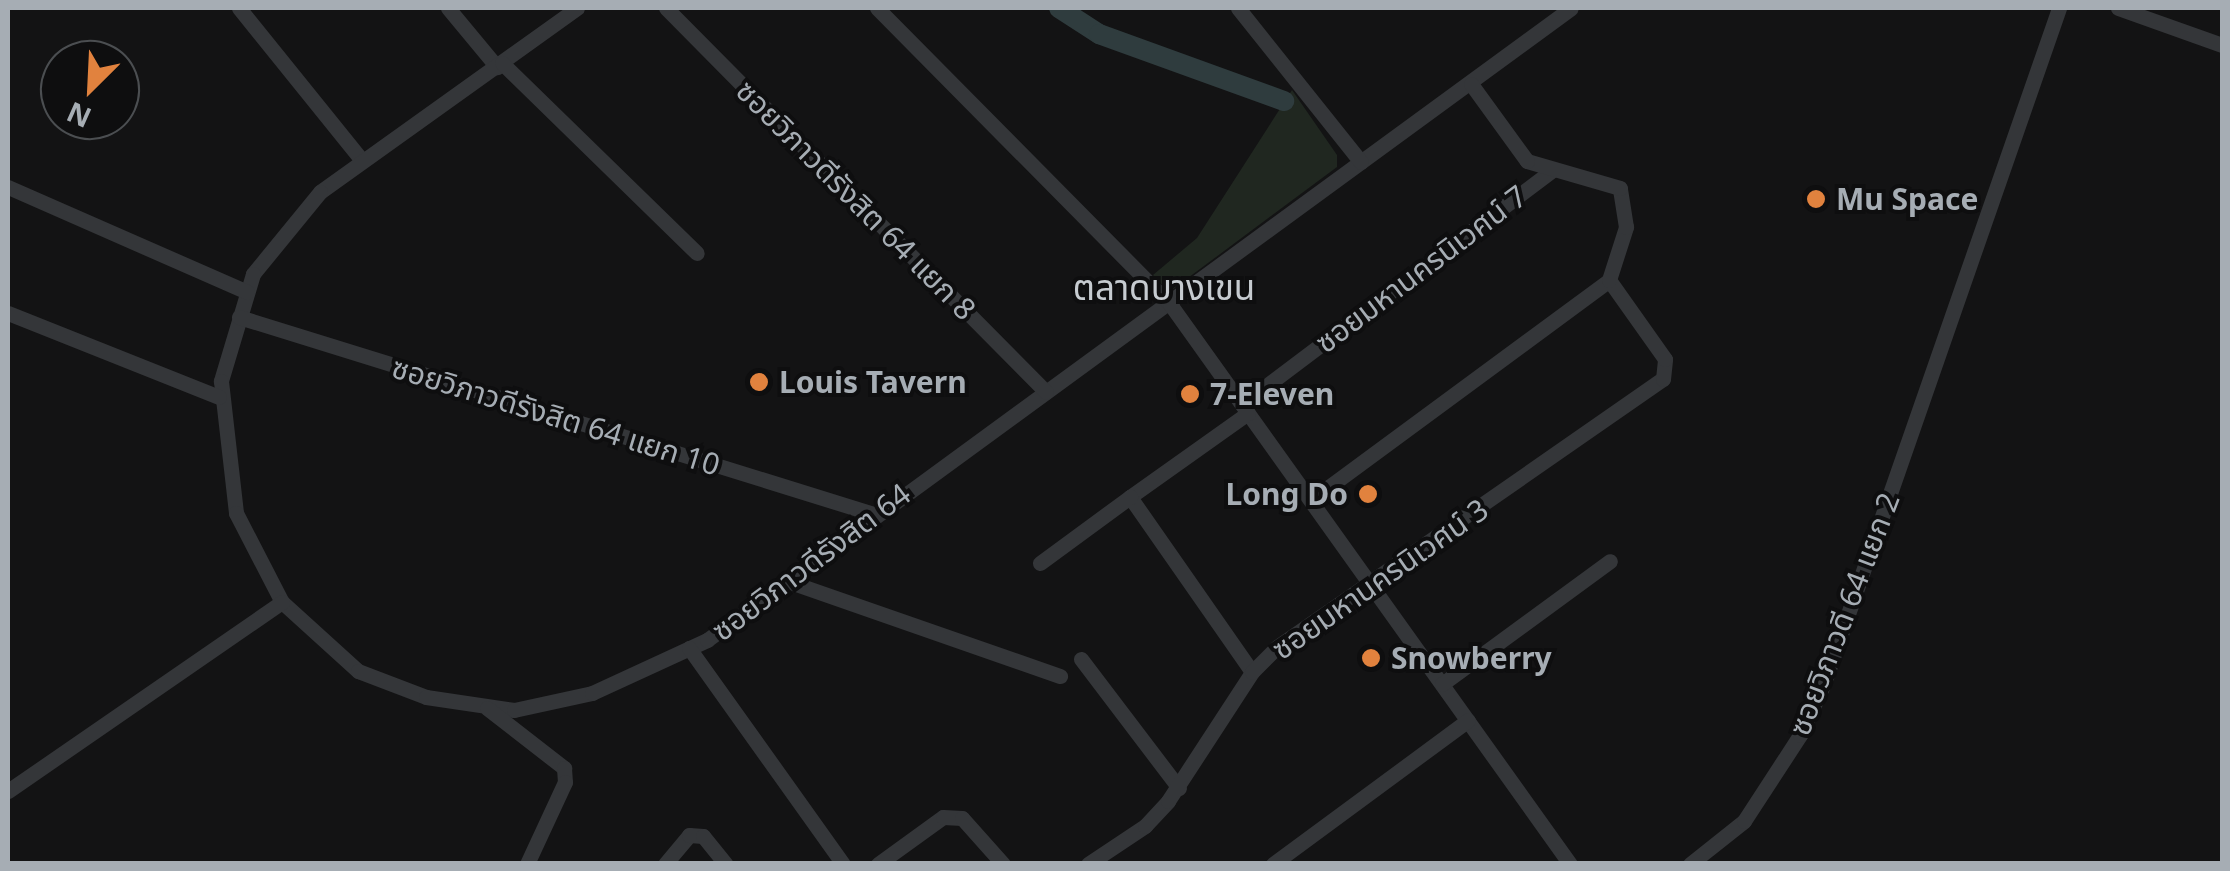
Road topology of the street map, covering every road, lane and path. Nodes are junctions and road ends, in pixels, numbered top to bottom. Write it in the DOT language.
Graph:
graph roads {
  1 [pos="239,8"];
  2 [pos="448,8"];
  3 [pos="577,8"];
  4 [pos="666,8"];
  5 [pos="877,8"];
  6 [pos="1238,8"];
  7 [pos="1571,8"];
  8 [pos="2059,8"];
  9 [pos="2118,8"];
  10 [pos="2222,44"];
  11 [pos="500,65"];
  12 [pos="1470,84"];
  13 [pos="361,159"];
  14 [pos="1361,162"];
  15 [pos="1552,170"];
  16 [pos="8,186"];
  17 [pos="696,253"];
  18 [pos="1609,280"];
  19 [pos="247,292"];
  20 [pos="1170,304"];
  21 [pos="8,314"];
  22 [pos="239,318"];
  23 [pos="1046,392"];
  24 [pos="219,398"];
  25 [pos="1245,409"];
  26 [pos="1130,497"];
  27 [pos="1311,500"];
  28 [pos="874,514"];
  29 [pos="1610,562"];
  30 [pos="1040,563"];
  31 [pos="790,582"];
  32 [pos="1372,586"];
  33 [pos="282,602"];
  34 [pos="689,648"];
  35 [pos="1081,660"];
  36 [pos="1252,672"];
  37 [pos="1060,676"];
  38 [pos="1442,684"];
  39 [pos="486,708"];
  40 [pos="1468,720"];
  41 [pos="1179,788"];
  42 [pos="8,791"];
  43 [pos="527,864"];
  44 [pos="665,864"];
  45 [pos="726,864"];
  46 [pos="843,864"];
  47 [pos="878,864"];
  48 [pos="1002,864"];
  49 [pos="1088,864"];
  50 [pos="1273,864"];
  51 [pos="1570,864"];
  52 [pos="1690,864"];
  1 -- 13 [label="street"];
  2 -- 11 [label="street"];
  3 -- 11 [label="street, ซอยวิภาวดีรังสิต 64"];
  4 -- 23 [label="street, ซอยวิภาวดีรังสิต 64 แยก 8"];
  5 -- 20 [label="street"];
  6 -- 14 [label="street"];
  7 -- 12 [label="street, ซอยวิภาวดีรังสิต 64"];
  8 -- 52 [label="street, ซอยวิภาวดี 64 แยก 2"];
  9 -- 10 [label="street"];
  11 -- 13 [label="street, ซอยวิภาวดีรังสิต 64"];
  11 -- 17 [label="street"];
  12 -- 14 [label="street, ซอยวิภาวดีรังสิต 64"];
  12 -- 15 [label="street"];
  13 -- 19 [label="street, ซอยวิภาวดีรังสิต 64"];
  14 -- 20 [label="street, ซอยวิภาวดีรังสิต 64"];
  15 -- 18 [label="street"];
  15 -- 25 [label="street, ซอยมหานครนิเวศน์ 7"];
  16 -- 19 [label="street"];
  18 -- 27 [label="street"];
  18 -- 32 [label="street, ซอยมหานครนิเวศน์ 3"];
  19 -- 22 [label="street, ซอยวิภาวดีรังสิต 64"];
  20 -- 23 [label="street, ซอยวิภาวดีรังสิต 64"];
  20 -- 25 [label="street"];
  21 -- 24 [label="street"];
  22 -- 24 [label="street, ซอยวิภาวดีรังสิต 64"];
  22 -- 28 [label="street, ซอยวิภาวดีรังสิต 64 แยก 10"];
  23 -- 28 [label="street, ซอยวิภาวดีรังสิต 64"];
  24 -- 33 [label="street, ซอยวิภาวดีรังสิต 64"];
  25 -- 26 [label="street, ซอยมหานครนิเวศน์ 7"];
  25 -- 27 [label="street"];
  26 -- 30 [label="street, ซอยมหานครนิเวศน์ 7"];
  26 -- 36 [label="street"];
  27 -- 32 [label="street"];
  28 -- 31 [label="street, ซอยวิภาวดีรังสิต 64"];
  29 -- 38 [label="street"];
  31 -- 34 [label="street, ซอยวิภาวดีรังสิต 64"];
  31 -- 37 [label="street"];
  32 -- 36 [label="street, ซอยมหานครนิเวศน์ 3"];
  32 -- 38 [label="street"];
  33 -- 39 [label="street, ซอยวิภาวดีรังสิต 64"];
  33 -- 42 [label="street"];
  34 -- 39 [label="street, ซอยวิภาวดีรังสิต 64"];
  34 -- 46 [label="street"];
  35 -- 41 [label="street"];
  36 -- 41 [label="street, ซอยมหานครนิเวศน์ 3"];
  38 -- 40 [label="street"];
  39 -- 43 [label="street"];
  40 -- 50 [label="street"];
  40 -- 51 [label="street"];
  41 -- 49 [label="street, ซอยมหานครนิเวศน์ 3"];
  44 -- 45 [label="street"];
  47 -- 48 [label="street"];
}
